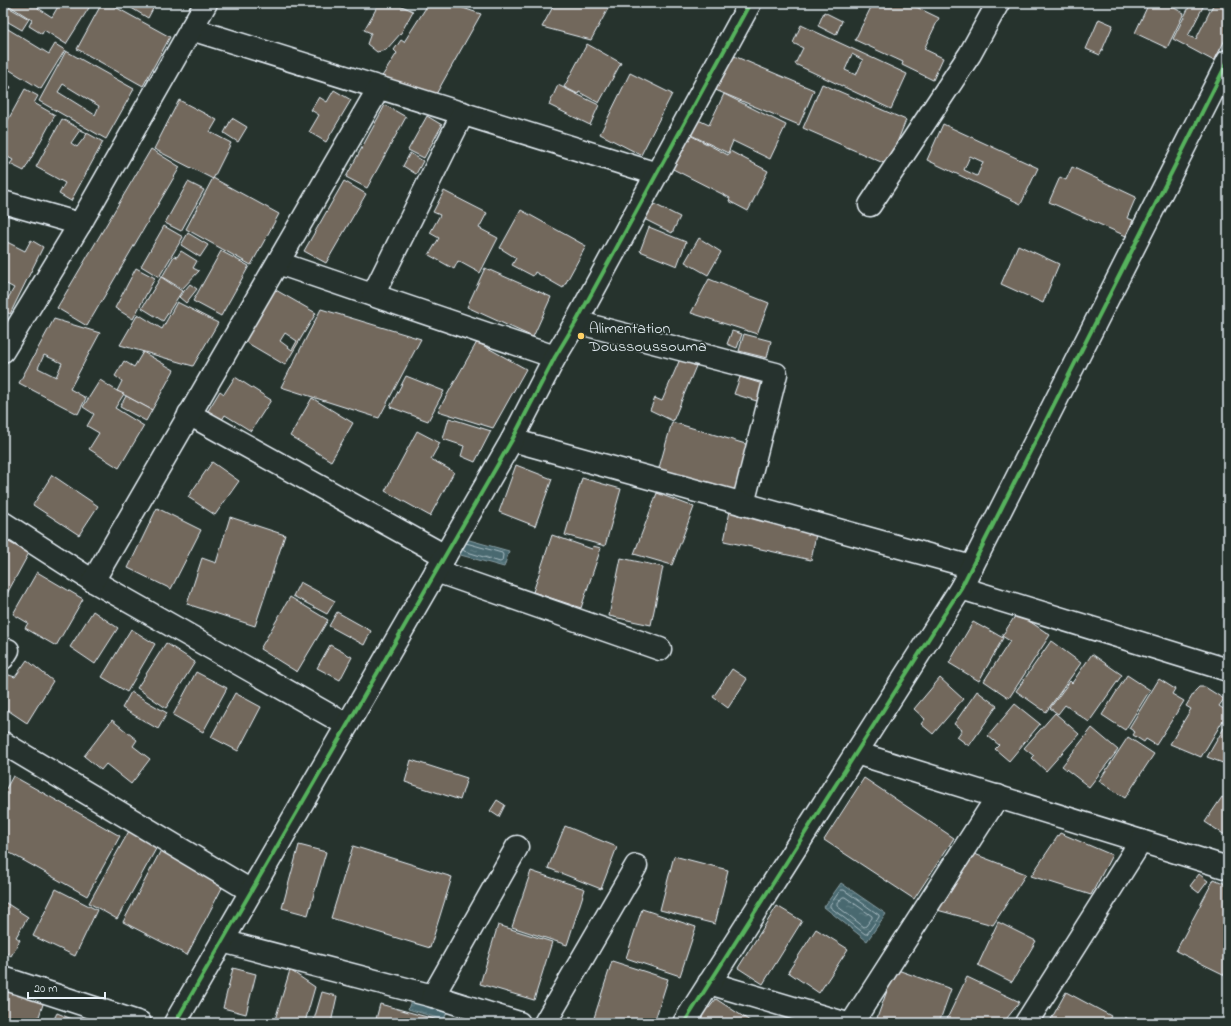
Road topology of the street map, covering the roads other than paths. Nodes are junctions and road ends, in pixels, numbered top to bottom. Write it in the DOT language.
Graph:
graph roads {
  1 [pos="206,3"];
  2 [pos="750,3"];
  3 [pos="998,3"];
  4 [pos="191,29"];
  5 [pos="1228,61"];
  6 [pos="379,88"];
  7 [pos="463,113"];
  8 [pos="657,174"];
  9 [pos="3,202"];
  10 [pos="870,205"];
  11 [pos="80,224"];
  12 [pos="278,263"];
  13 [pos="372,295"];
  14 [pos="576,322"];
  15 [pos="3,352"];
  16 [pos="555,357"];
  17 [pos="189,414"];
  18 [pos="512,440"];
  19 [pos="743,504"];
  20 [pos="3,523"];
  21 [pos="440,564"];
  22 [pos="972,567"];
  23 [pos="93,581"];
  24 [pos="961,588"];
  25 [pos="660,649"];
  26 [pos="1228,670"];
  27 [pos="347,725"];
  28 [pos="3,743"];
  29 [pos="856,753"];
  30 [pos="998,796"];
  31 [pos="1141,841"];
  32 [pos="517,847"];
  33 [pos="636,866"];
  34 [pos="1228,868"];
  35 [pos="251,891"];
  36 [pos="222,941"];
  37 [pos="3,978"];
  38 [pos="709,983"];
  39 [pos="433,996"];
  40 [pos="140,1023"];
  41 [pos="175,1023"];
  42 [pos="519,1023"];
  43 [pos="544,1023"];
  44 [pos="684,1023"];
  45 [pos="844,1023"];
  46 [pos="852,1023"];
  47 [pos="1026,1023"];
  1 -- 4 [label="street"];
  2 -- 8 [label="street"];
  3 -- 10 [label="street"];
  4 -- 6 [label="street"];
  4 -- 11 [label="street"];
  5 -- 22 [label="street"];
  6 -- 7 [label="street"];
  6 -- 12 [label="street"];
  7 -- 8 [label="street"];
  7 -- 13 [label="street"];
  8 -- 14 [label="street"];
  9 -- 11 [label="street"];
  11 -- 15 [label="street"];
  12 -- 13 [label="street"];
  12 -- 17 [label="street"];
  13 -- 16 [label="street"];
  14 -- 16 [label="street"];
  14 -- 19 [label="street"];
  16 -- 18 [label="street"];
  17 -- 21 [label="street"];
  17 -- 23 [label="street"];
  18 -- 19 [label="street"];
  18 -- 21 [label="street"];
  19 -- 22 [label="street"];
  20 -- 23 [label="street"];
  21 -- 25 [label="street"];
  21 -- 27 [label="street"];
  22 -- 24 [label="street"];
  23 -- 27 [label="street"];
  24 -- 26 [label="street"];
  24 -- 29 [label="street"];
  27 -- 35 [label="street"];
  28 -- 35 [label="street"];
  29 -- 30 [label="street"];
  29 -- 38 [label="street"];
  30 -- 31 [label="street"];
  30 -- 46 [label="street"];
  31 -- 34 [label="street"];
  31 -- 47 [label="street"];
  32 -- 39 [label="street"];
  33 -- 43 [label="street"];
  35 -- 36 [label="street"];
  36 -- 39 [label="street"];
  36 -- 41 [label="street"];
  37 -- 40 [label="street"];
  38 -- 44 [label="street"];
  38 -- 45 [label="street"];
  39 -- 42 [label="street"];
}
